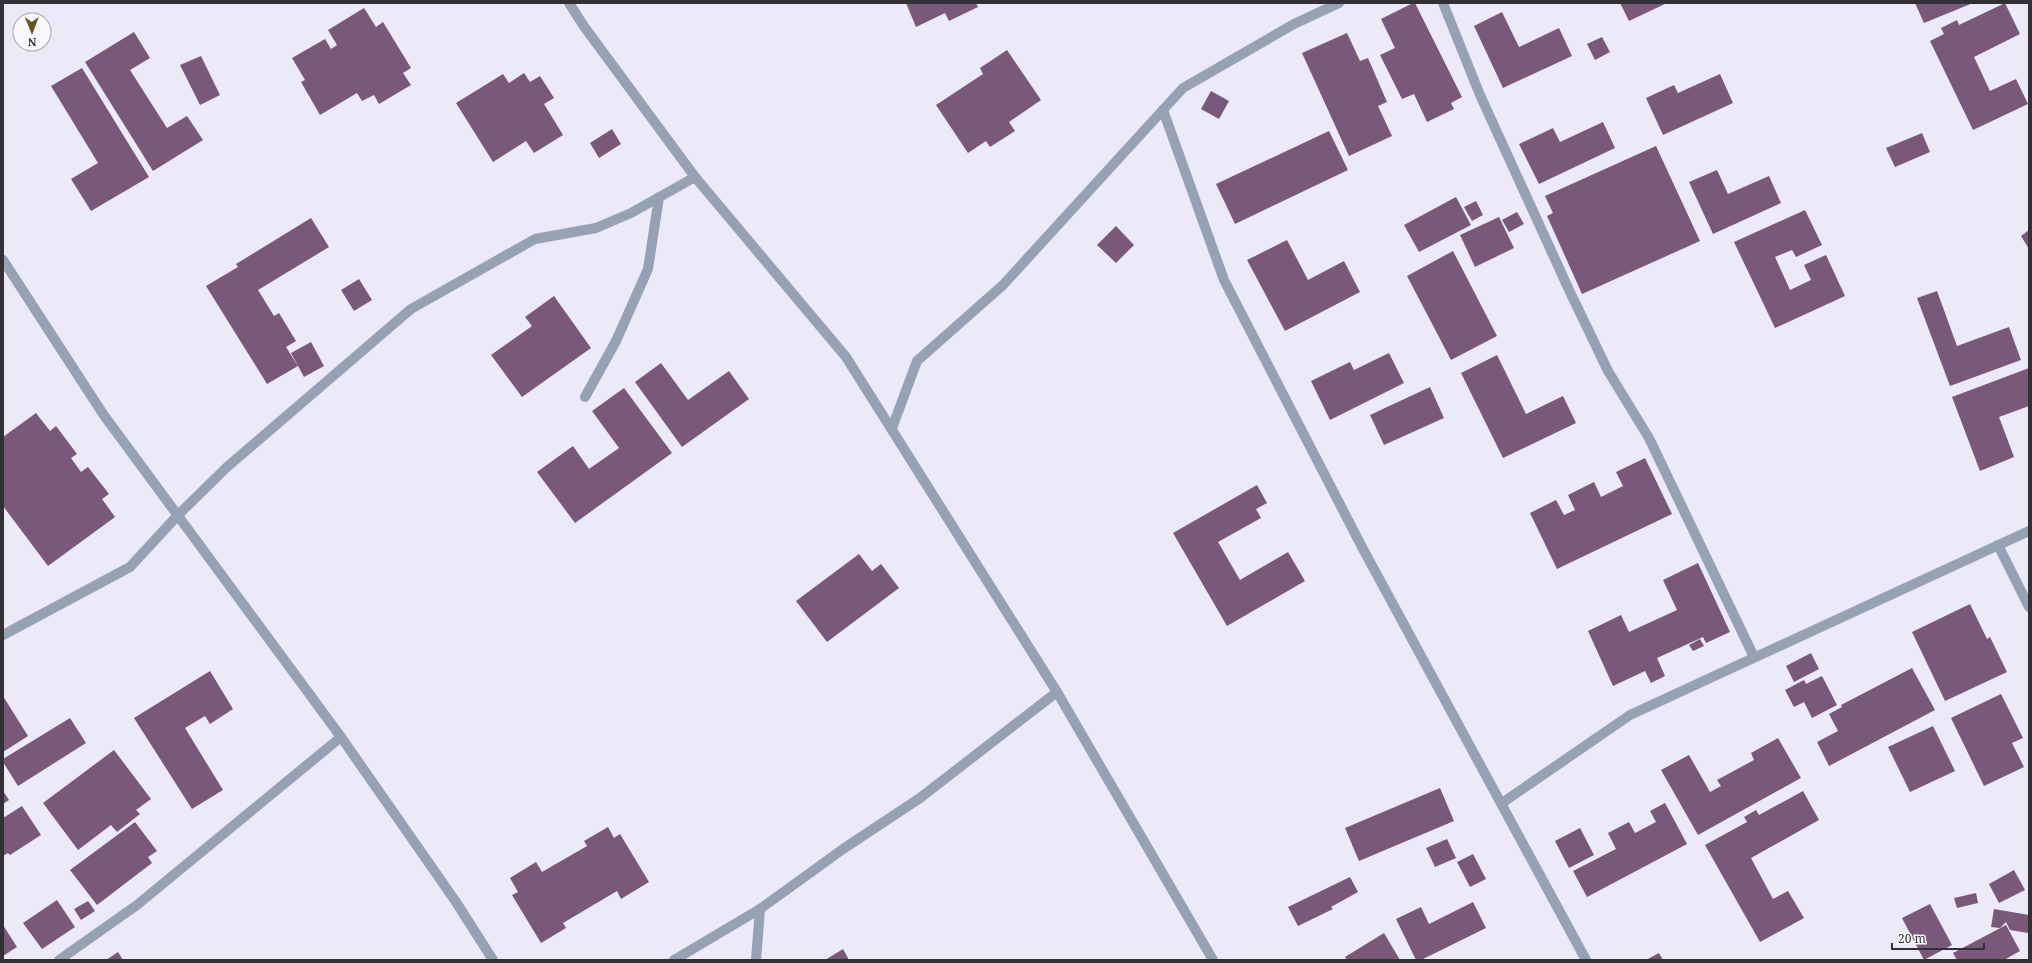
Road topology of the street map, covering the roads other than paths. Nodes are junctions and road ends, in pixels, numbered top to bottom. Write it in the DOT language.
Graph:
graph roads {
  1 [pos="569,3"];
  2 [pos="1339,3"];
  3 [pos="1443,3"];
  4 [pos="1163,110"];
  5 [pos="695,177"];
  6 [pos="659,197"];
  7 [pos="3,260"];
  8 [pos="586,397"];
  9 [pos="892,428"];
  10 [pos="178,515"];
  11 [pos="2029,531"];
  12 [pos="1998,545"];
  13 [pos="2029,607"];
  14 [pos="3,635"];
  15 [pos="1754,657"];
  16 [pos="1057,692"];
  17 [pos="341,737"];
  18 [pos="1502,803"];
  19 [pos="760,909"];
  20 [pos="59,960"];
  21 [pos="493,960"];
  22 [pos="674,960"];
  23 [pos="756,960"];
  24 [pos="1213,960"];
  25 [pos="1586,960"];
  1 -- 5 [label="street"];
  2 -- 4 [label="street"];
  3 -- 15 [label="street"];
  4 -- 9 [label="street"];
  4 -- 18 [label="street"];
  5 -- 6 [label="street"];
  5 -- 9 [label="street"];
  6 -- 8 [label="street"];
  6 -- 10 [label="street"];
  7 -- 10 [label="street"];
  9 -- 16 [label="street"];
  10 -- 14 [label="street"];
  10 -- 17 [label="street"];
  11 -- 12 [label="street"];
  12 -- 13 [label="street"];
  12 -- 15 [label="street"];
  15 -- 18 [label="street"];
  16 -- 19 [label="street"];
  16 -- 24 [label="street"];
  17 -- 20 [label="street"];
  17 -- 21 [label="street"];
  18 -- 25 [label="street"];
  19 -- 22 [label="street"];
  19 -- 23 [label="street"];
}
